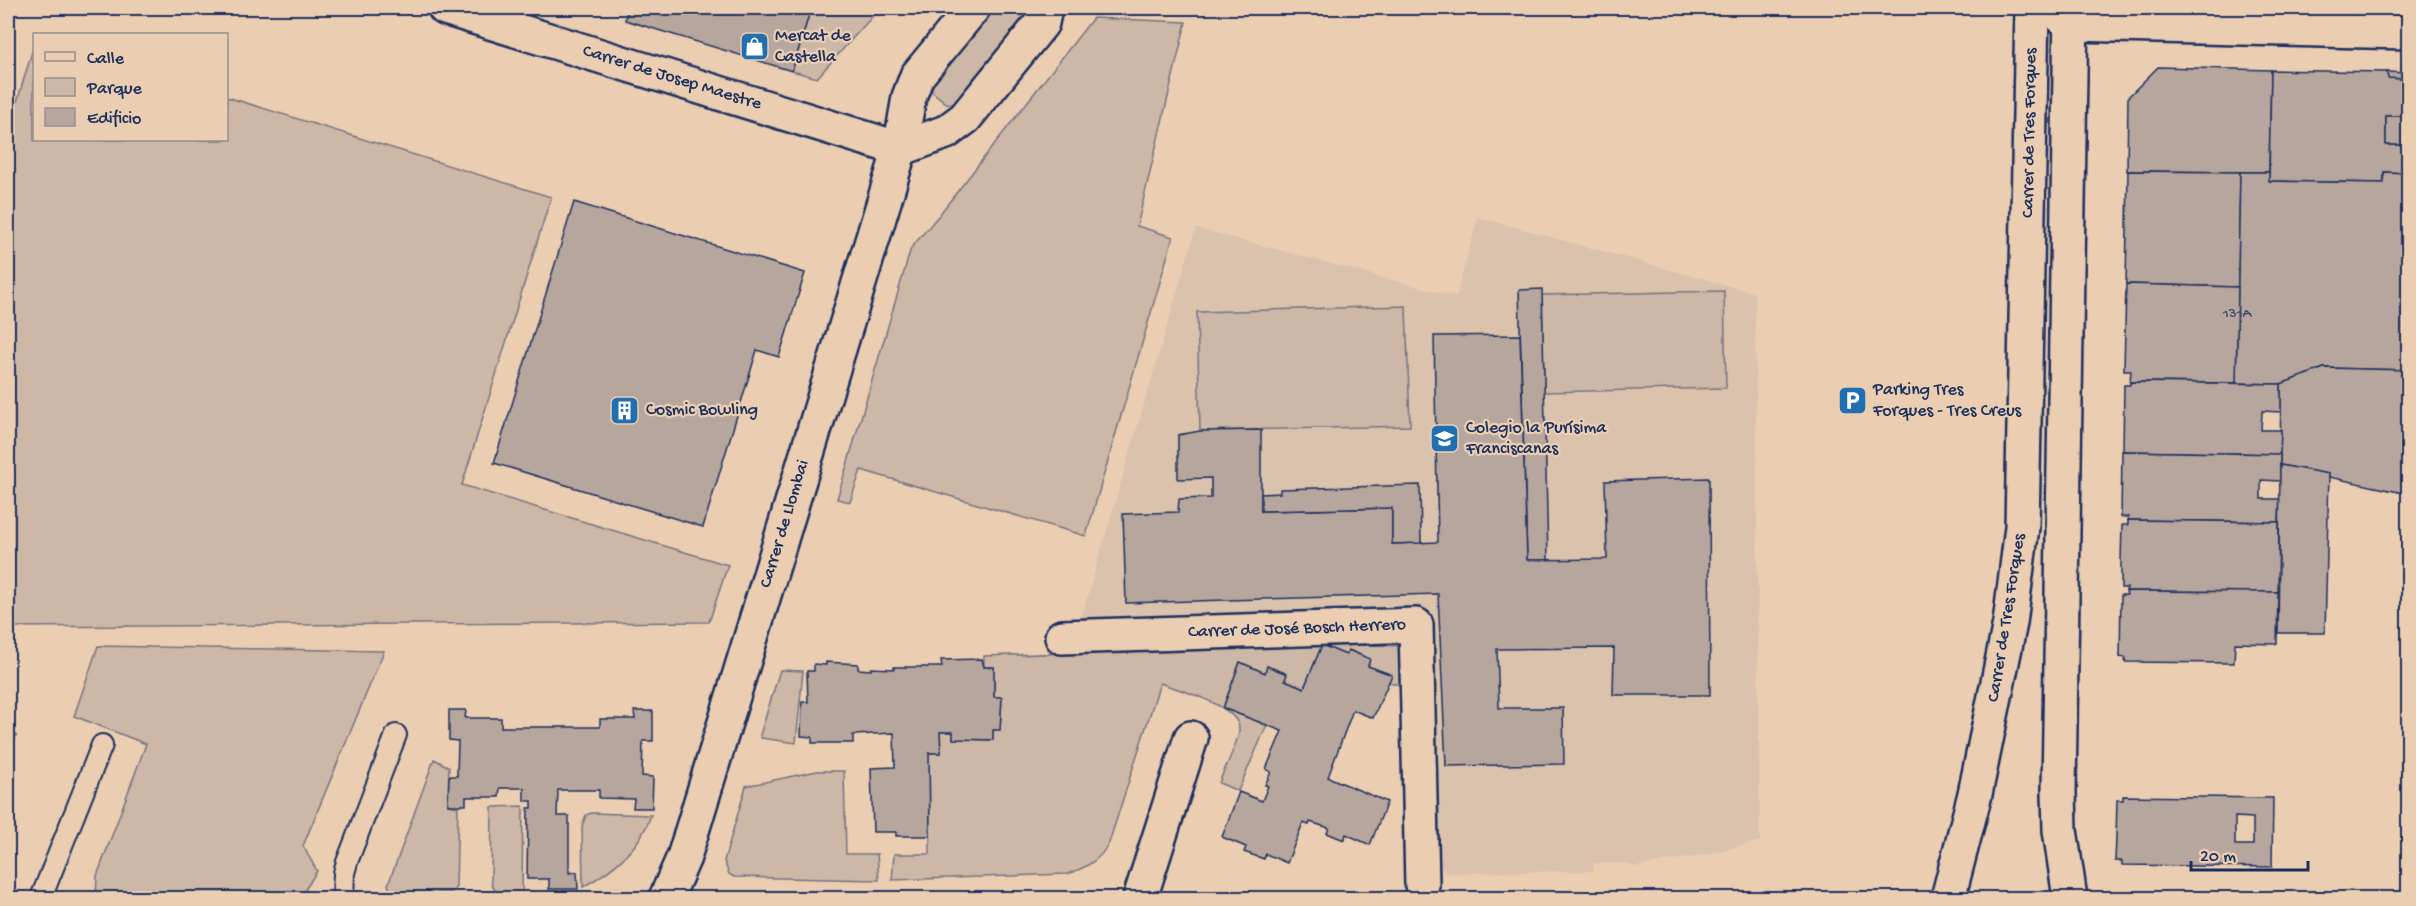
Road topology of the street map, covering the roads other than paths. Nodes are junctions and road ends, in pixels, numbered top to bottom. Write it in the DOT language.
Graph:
graph roads {
  1 [pos="445,8"];
  2 [pos="973,8"];
  3 [pos="1045,8"];
  4 [pos="2032,8"];
  5 [pos="2064,13"];
  6 [pos="2409,32"];
  7 [pos="900,149"];
  8 [pos="1062,637"];
  9 [pos="396,735"];
  10 [pos="1191,738"];
  11 [pos="102,745"];
  12 [pos="1422,885"];
  13 [pos="41,898"];
  14 [pos="342,898"];
  15 [pos="666,898"];
  16 [pos="1140,898"];
  17 [pos="1948,898"];
  18 [pos="2070,898"];
  1 -- 7 [label="street, Carrer de Josep Maestre"];
  2 -- 7 [label="street, Carrer de Llombai"];
  3 -- 7 [label="street"];
  4 -- 17 [label="street, Carrer de Tres Forques"];
  5 -- 6 [label="street"];
  5 -- 18 [label="street"];
  7 -- 15 [label="street, Carrer de Llombai"];
  8 -- 12 [label="street, Carrer de José Bosch Herrero"];
  9 -- 14 [label="lane"];
  10 -- 16 [label="street"];
  11 -- 13 [label="lane"];
}
